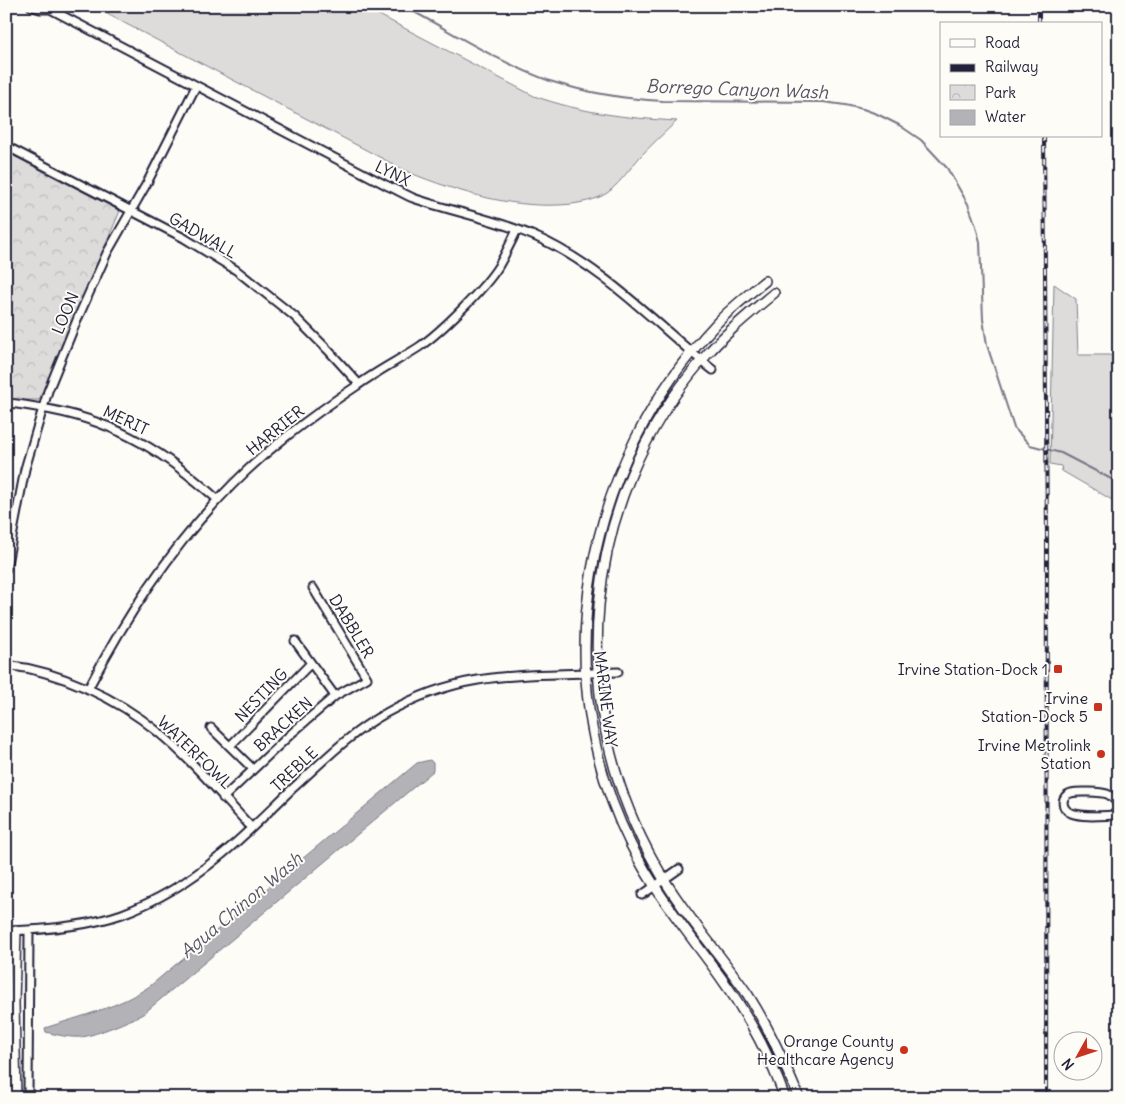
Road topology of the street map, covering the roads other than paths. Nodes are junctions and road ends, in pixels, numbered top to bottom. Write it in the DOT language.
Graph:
graph roads {
  1 [pos="31,6"];
  2 [pos="48,8"];
  3 [pos="196,86"];
  4 [pos="6,146"];
  5 [pos="131,211"];
  6 [pos="517,230"];
  7 [pos="766,281"];
  8 [pos="774,293"];
  9 [pos="691,352"];
  10 [pos="701,361"];
  11 [pos="713,370"];
  12 [pos="359,384"];
  13 [pos="6,403"];
  14 [pos="43,408"];
  15 [pos="218,500"];
  16 [pos="6,570"];
  17 [pos="313,588"];
  18 [pos="295,641"];
  19 [pos="311,663"];
  20 [pos="6,665"];
  21 [pos="618,672"];
  22 [pos="585,673"];
  23 [pos="598,673"];
  24 [pos="367,678"];
  25 [pos="88,688"];
  26 [pos="335,696"];
  27 [pos="211,728"];
  28 [pos="230,746"];
  29 [pos="254,769"];
  30 [pos="223,798"];
  31 [pos="1119,804"];
  32 [pos="1119,815"];
  33 [pos="251,827"];
  34 [pos="679,869"];
  35 [pos="664,880"];
  36 [pos="654,887"];
  37 [pos="642,895"];
  38 [pos="29,930"];
  39 [pos="6,931"];
  40 [pos="16,931"];
  41 [pos="16,1098"];
  42 [pos="28,1098"];
  43 [pos="785,1098"];
  44 [pos="799,1098"];
  1 -- 2 [label="street, LYNX"];
  2 -- 3 [label="street, LYNX"];
  3 -- 5 [label="street, LOON"];
  3 -- 6 [label="street, LYNX"];
  4 -- 5 [label="street, GADWALL"];
  5 -- 12 [label="street, GADWALL"];
  5 -- 14 [label="street, LOON"];
  6 -- 9 [label="street, LYNX"];
  6 -- 12 [label="street, HARRIER"];
  7 -- 9 [label="main road, MARINE WAY"];
  8 -- 10 [label="main road, MARINE WAY"];
  9 -- 10 [label="street, LYNX"];
  9 -- 22 [label="main road, MARINE WAY"];
  10 -- 11 [label="street, LYNX"];
  10 -- 23 [label="main road, MARINE WAY"];
  12 -- 15 [label="street, HARRIER"];
  13 -- 14 [label="street, MERIT"];
  14 -- 15 [label="street, MERIT"];
  14 -- 16 [label="street, LOON"];
  15 -- 25 [label="street, HARRIER"];
  17 -- 24 [label="street, DABBLER"];
  18 -- 19 [label="street"];
  19 -- 26 [label="street"];
  19 -- 28 [label="street, NESTING"];
  20 -- 25 [label="street, WATERFOWL"];
  21 -- 23 [label="street, TREBLE"];
  22 -- 23 [label="street, TREBLE"];
  22 -- 33 [label="street, TREBLE"];
  22 -- 36 [label="main road, MARINE WAY"];
  23 -- 35 [label="main road, MARINE WAY"];
  24 -- 26 [label="street, BRACKEN"];
  25 -- 30 [label="street, WATERFOWL"];
  26 -- 29 [label="street, BRACKEN"];
  27 -- 28 [label="street"];
  28 -- 29 [label="street"];
  29 -- 30 [label="street, BRACKEN"];
  30 -- 33 [label="street, WATERFOWL"];
  31 -- 32 [label="street"];
  33 -- 38 [label="street, TREBLE"];
  34 -- 35 [label="street"];
  35 -- 36 [label="street"];
  35 -- 44 [label="main road, MARINE WAY"];
  36 -- 37 [label="street"];
  36 -- 43 [label="main road, MARINE WAY"];
  38 -- 40 [label="street, TREBLE"];
  38 -- 42 [label="street"];
  39 -- 40 [label="street, TREBLE"];
  40 -- 41 [label="main road"];
}
